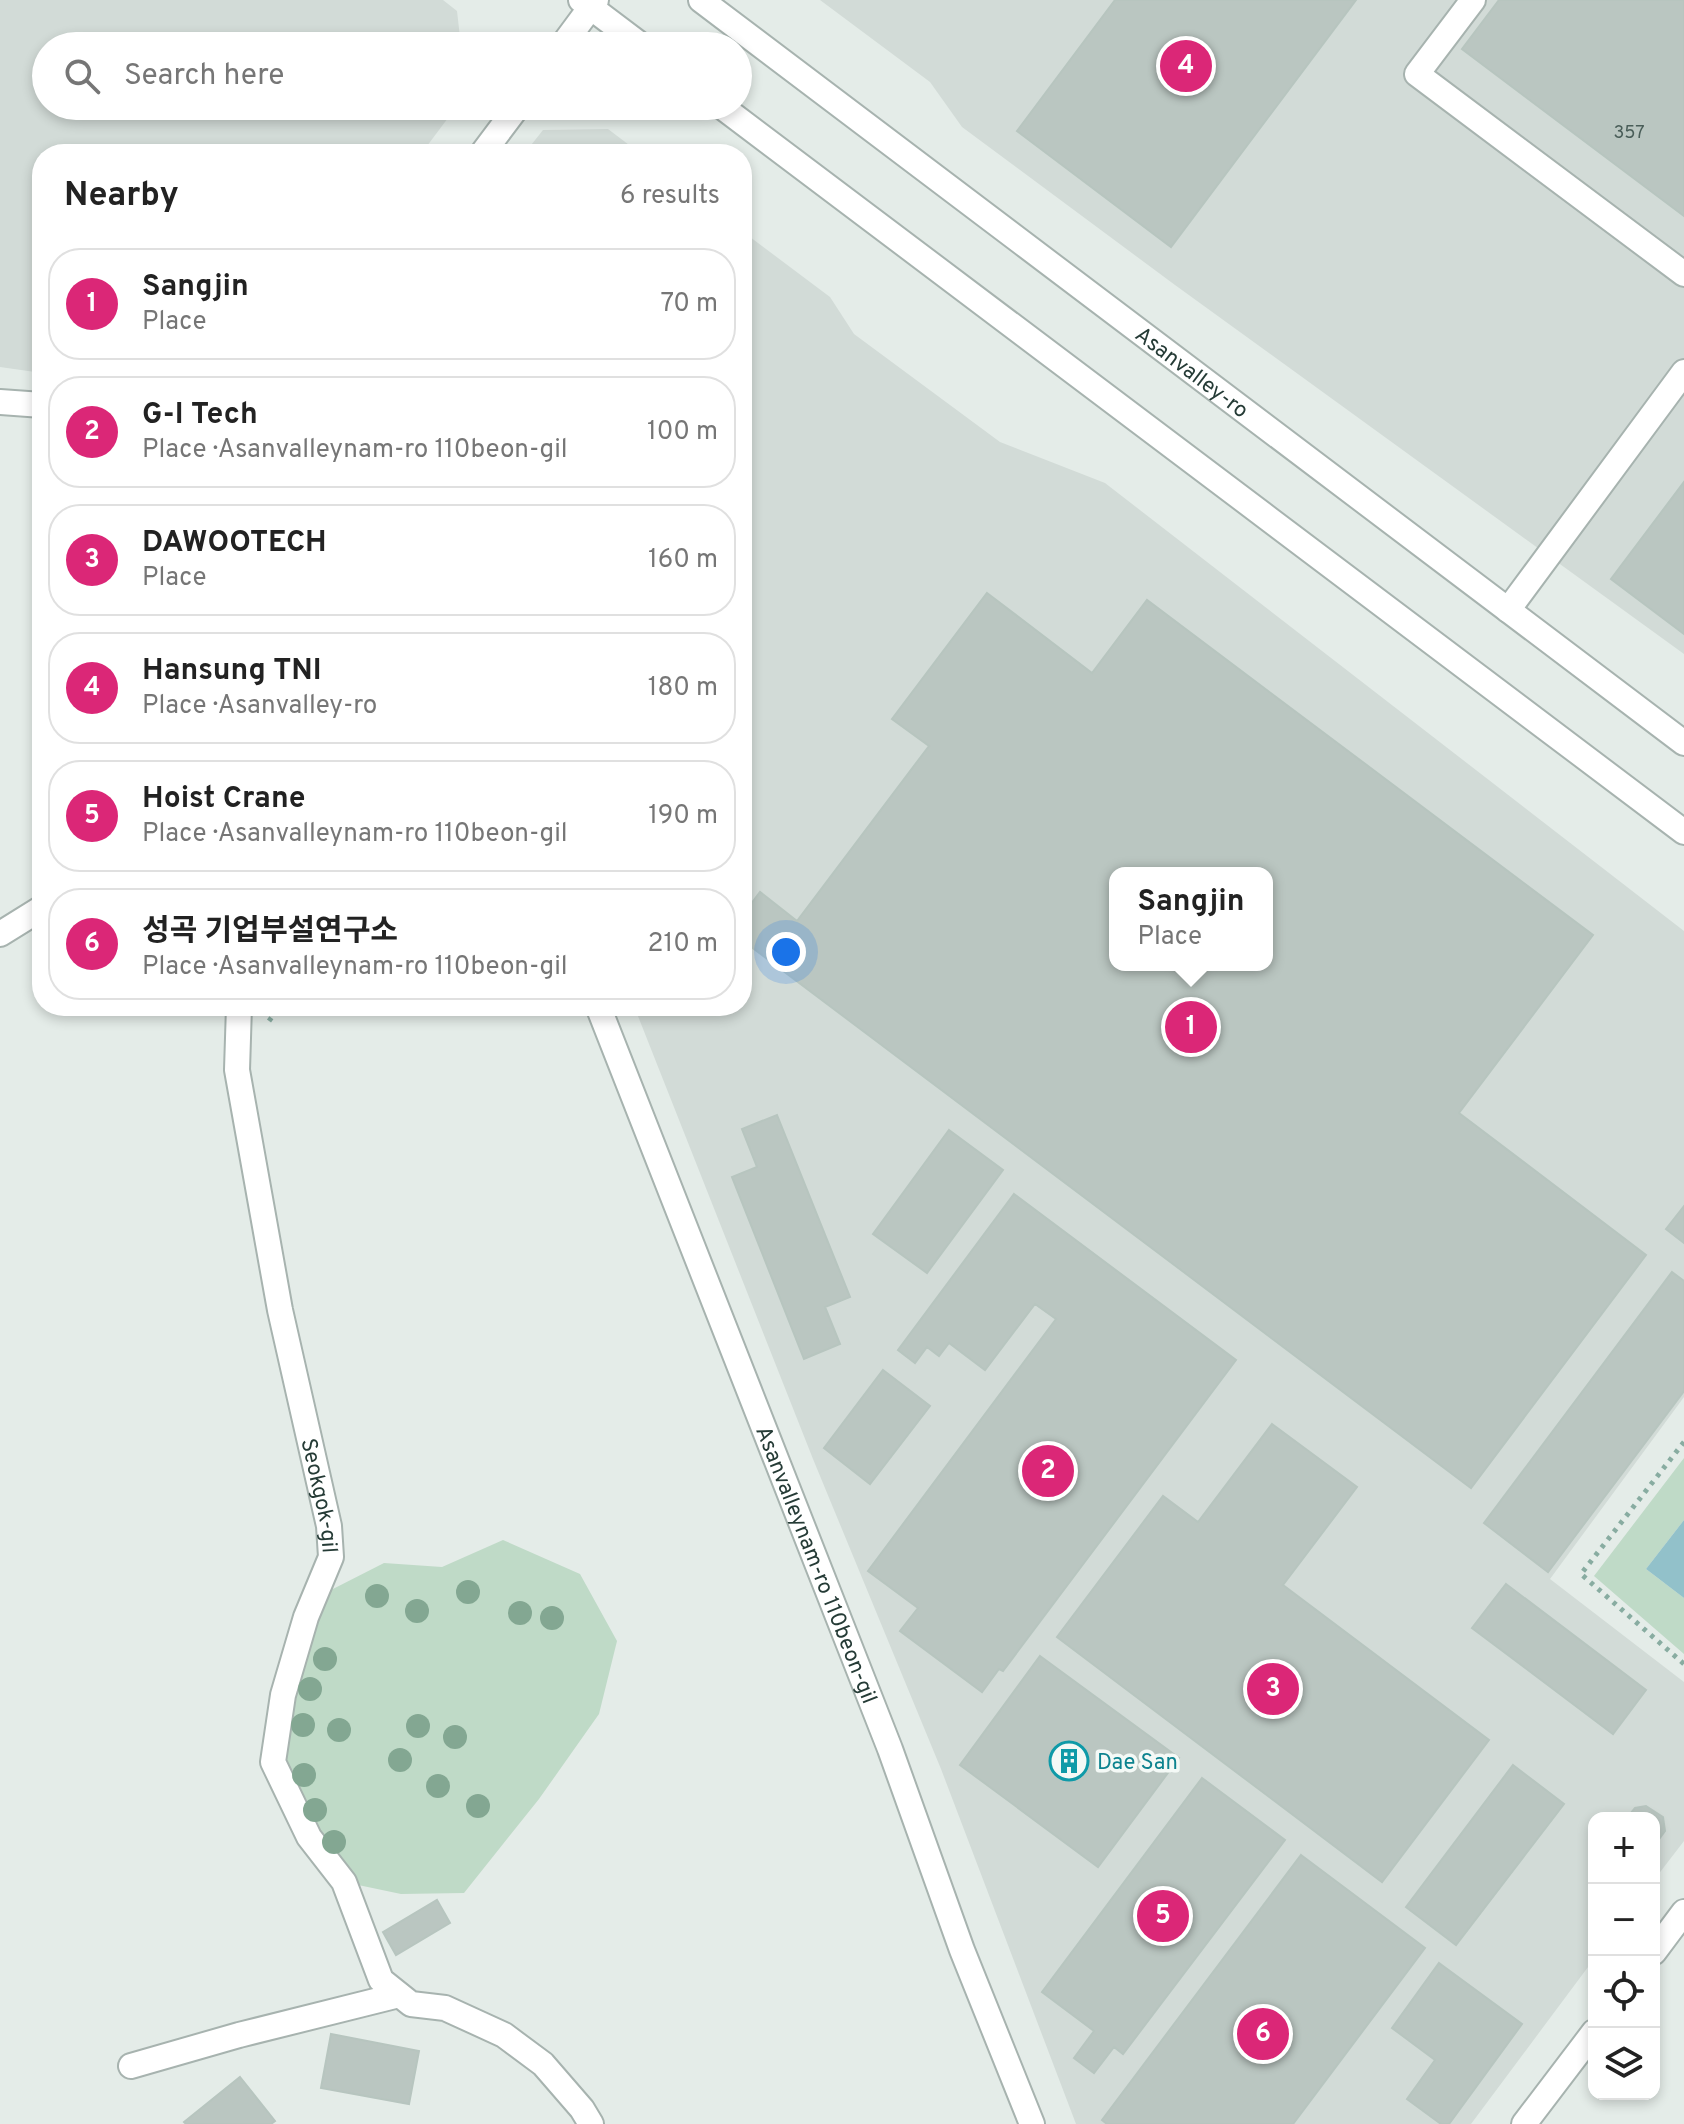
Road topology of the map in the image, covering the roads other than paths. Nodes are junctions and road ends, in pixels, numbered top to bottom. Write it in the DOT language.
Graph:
graph roads {
  1 [pos="701,0"];
  2 [pos="1473,0"];
  3 [pos="589,3"];
  4 [pos="571,32"];
  5 [pos="625,32"];
  6 [pos="743,32"];
  7 [pos="752,39"];
  8 [pos="508,120"];
  9 [pos="740,120"];
  10 [pos="490,144"];
  11 [pos="1684,274"];
  12 [pos="1684,372"];
  13 [pos="0,402"];
  14 [pos="32,404"];
  15 [pos="1508,610"];
  16 [pos="1684,743"];
  17 [pos="1684,832"];
  18 [pos="32,914"];
  19 [pos="0,934"];
  20 [pos="239,1016"];
  21 [pos="602,1016"];
  22 [pos="1684,1912"];
  23 [pos="1660,1944"];
  24 [pos="399,1995"];
  25 [pos="1588,2040"];
  26 [pos="131,2066"];
  27 [pos="591,2124"];
  28 [pos="1032,2124"];
  29 [pos="1524,2124"];
  1 -- 6 [label="street, Asanvalley-ro"];
  2 -- 11 [label="street"];
  3 -- 4 [label="street"];
  3 -- 5 [label="street"];
  7 -- 15 [label="street, Asanvalley-ro"];
  8 -- 10 [label="street"];
  9 -- 17 [label="street"];
  12 -- 15 [label="street"];
  13 -- 14 [label="street"];
  15 -- 16 [label="street, Asanvalley-ro"];
  18 -- 19 [label="street"];
  20 -- 24 [label="street, Seokgok-gil"];
  21 -- 28 [label="street, Asanvalleynam-ro 110beon-gil"];
  22 -- 23 [label="street"];
  24 -- 26 [label="street"];
  24 -- 27 [label="street"];
  25 -- 29 [label="street"];
}
